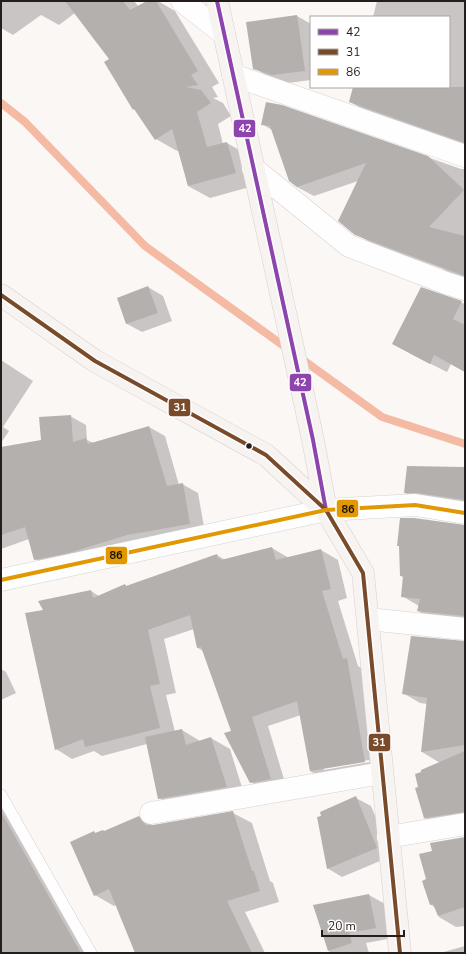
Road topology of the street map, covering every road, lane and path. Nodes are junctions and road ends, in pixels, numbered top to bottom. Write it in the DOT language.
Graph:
graph roads {
  1 [pos="182,1"];
  2 [pos="217,1"];
  3 [pos="224,34"];
  4 [pos="233,75"];
  5 [pos="465,156"];
  6 [pos="253,168"];
  7 [pos="465,289"];
  8 [pos="1,295"];
  9 [pos="326,510"];
  10 [pos="465,513"];
  11 [pos="1,580"];
  12 [pos="368,619"];
  13 [pos="465,629"];
  14 [pos="382,773"];
  15 [pos="1,795"];
  16 [pos="151,813"];
  17 [pos="465,824"];
  18 [pos="388,837"];
  19 [pos="91,953"];
  20 [pos="400,953"];
  1 -- 3 [label="street"];
  2 -- 3 [label="main road"];
  3 -- 4 [label="main road"];
  4 -- 5 [label="street"];
  4 -- 6 [label="main road"];
  6 -- 7 [label="street"];
  6 -- 9 [label="main road"];
  8 -- 9 [label="main road"];
  9 -- 10 [label="street"];
  9 -- 11 [label="street"];
  9 -- 12 [label="main road"];
  12 -- 13 [label="street"];
  12 -- 14 [label="main road"];
  14 -- 16 [label="street"];
  14 -- 18 [label="main road"];
  15 -- 19 [label="lane"];
  17 -- 18 [label="street"];
  18 -- 20 [label="main road"];
}
